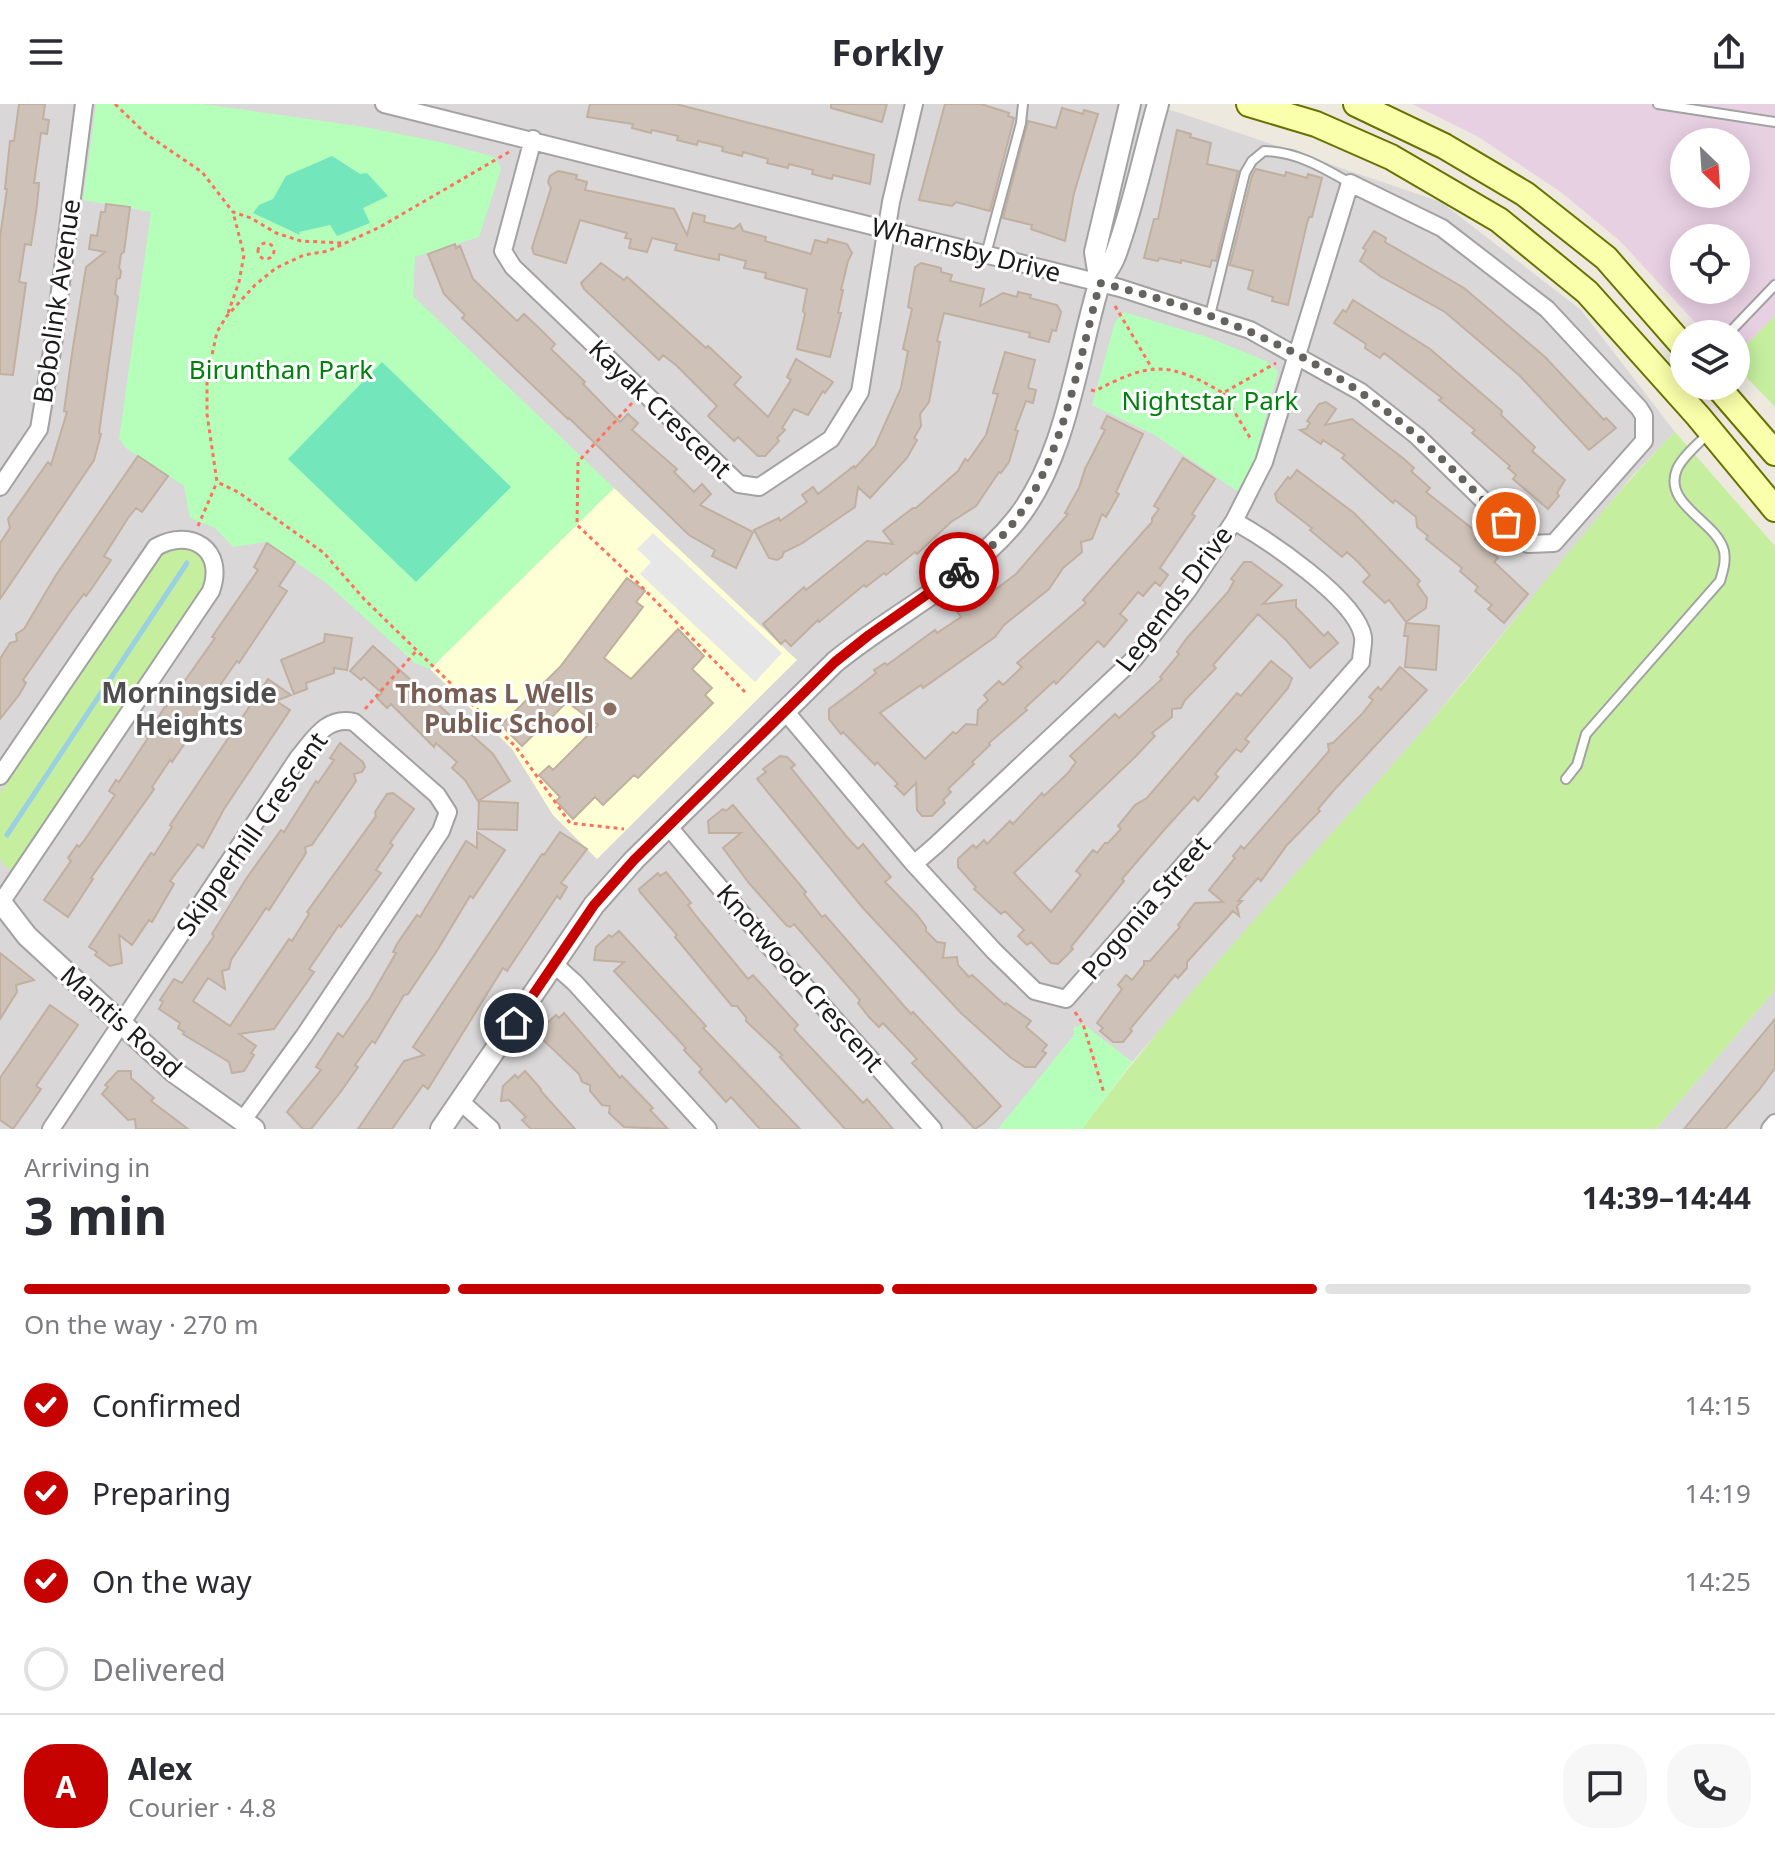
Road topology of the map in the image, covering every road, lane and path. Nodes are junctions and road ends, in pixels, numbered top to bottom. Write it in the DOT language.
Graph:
graph roads {
  1 [pos="84,104"];
  2 [pos="115,104"];
  3 [pos="384,104"];
  4 [pos="914,104"];
  5 [pos="1023,104"];
  6 [pos="1130,104"];
  7 [pos="1158,104"];
  8 [pos="1249,104"];
  9 [pos="1356,104"];
  10 [pos="1658,104"];
  11 [pos="1775,122"];
  12 [pos="533,139"];
  13 [pos="1350,183"];
  14 [pos="233,212"];
  15 [pos="887,230"];
  16 [pos="276,233"];
  17 [pos="343,243"];
  18 [pos="271,244"];
  19 [pos="986,254"];
  20 [pos="270,258"];
  21 [pos="276,268"];
  22 [pos="1100,283"];
  23 [pos="1775,285"];
  24 [pos="1115,306"];
  25 [pos="1210,315"];
  26 [pos="226,317"];
  27 [pos="1741,320"];
  28 [pos="1670,331"];
  29 [pos="1298,355"];
  30 [pos="1276,363"];
  31 [pos="1153,370"];
  32 [pos="1670,376"];
  33 [pos="1072,387"];
  34 [pos="642,392"];
  35 [pos="1223,393"];
  36 [pos="1689,400"];
  37 [pos="1729,400"];
  38 [pos="1710,431"];
  39 [pos="1775,453"];
  40 [pos="1264,462"];
  41 [pos="217,482"];
  42 [pos="0,487"];
  43 [pos="1775,509"];
  44 [pos="1234,521"];
  45 [pos="192,541"];
  46 [pos="418,649"];
  47 [pos="745,692"];
  48 [pos="785,711"];
  49 [pos="354,722"];
  50 [pos="0,776"];
  51 [pos="1566,779"];
  52 [pos="668,826"];
  53 [pos="624,829"];
  54 [pos="914,864"];
  55 [pos="0,903"];
  56 [pos="554,964"];
  57 [pos="1066,999"];
  58 [pos="120,1024"];
  59 [pos="1104,1093"];
  60 [pos="460,1101"];
  61 [pos="1775,1123"];
  62 [pos="248,1124"];
  63 [pos="51,1129"];
  64 [pos="441,1129"];
  65 [pos="491,1129"];
  66 [pos="708,1129"];
  67 [pos="933,1129"];
  68 [pos="1770,1129"];
  1 -- 42 [label="street, Bobolink Avenue"];
  2 -- 14 [label="path"];
  3 -- 12 [label="street, Wharnsby Drive"];
  4 -- 15 [label="street, Kayak Crescent"];
  5 -- 19 [label="lane"];
  6 -- 22 [label="street"];
  7 -- 22 [label="street"];
  8 -- 32 [label="main road"];
  9 -- 28 [label="main road"];
  10 -- 11 [label="lane"];
  12 -- 15 [label="street, Wharnsby Drive"];
  12 -- 17 [label="path"];
  12 -- 34 [label="street, Kayak Crescent"];
  13 -- 25 [label="lane"];
  13 -- 29 [label="street, Legends Drive"];
  13 -- 29 [label="street, Wharnsby Drive"];
  14 -- 16 [label="path"];
  14 -- 26 [label="path"];
  15 -- 19 [label="street, Wharnsby Drive"];
  15 -- 34 [label="street, Kayak Crescent"];
  16 -- 17 [label="path"];
  16 -- 18 [label="path"];
  17 -- 21 [label="path"];
  18 -- 20 [label="path"];
  18 -- 20 [label="path"];
  19 -- 22 [label="street, Wharnsby Drive"];
  20 -- 21 [label="path"];
  21 -- 26 [label="path"];
  22 -- 25 [label="street, Wharnsby Drive"];
  22 -- 33 [label="street"];
  23 -- 27 [label="lane"];
  24 -- 31 [label="path"];
  25 -- 29 [label="street, Wharnsby Drive"];
  26 -- 41 [label="path"];
  29 -- 40 [label="street, Legends Drive"];
  30 -- 35 [label="path"];
  31 -- 33 [label="path"];
  31 -- 35 [label="path"];
  33 -- 48 [label="street"];
  34 -- 47 [label="path"];
  35 -- 40 [label="path"];
  36 -- 38 [label="main road"];
  37 -- 39 [label="main road"];
  38 -- 43 [label="main road"];
  38 -- 51 [label="lane"];
  40 -- 44 [label="street, Legends Drive"];
  41 -- 45 [label="path"];
  41 -- 46 [label="path"];
  44 -- 54 [label="street, Legends Drive"];
  44 -- 57 [label="street, Pogonia Street"];
  45 -- 50 [label="street"];
  45 -- 55 [label="street"];
  46 -- 49 [label="path"];
  46 -- 53 [label="path"];
  48 -- 52 [label="street"];
  48 -- 54 [label="street, Pogonia Street"];
  49 -- 58 [label="street, Skipperhill Crescent"];
  49 -- 62 [label="street, Skipperhill Crescent"];
  52 -- 56 [label="street"];
  52 -- 67 [label="street, Knotwood Crescent"];
  54 -- 57 [label="street, Pogonia Street"];
  55 -- 58 [label="street, Mantis Road"];
  56 -- 60 [label="street"];
  56 -- 66 [label="street"];
  57 -- 59 [label="path"];
  58 -- 62 [label="street, Mantis Road"];
  58 -- 63 [label="street, Skipperhill Crescent"];
  60 -- 64 [label="street"];
  60 -- 65 [label="street"];
  61 -- 68 [label="street"];
}
